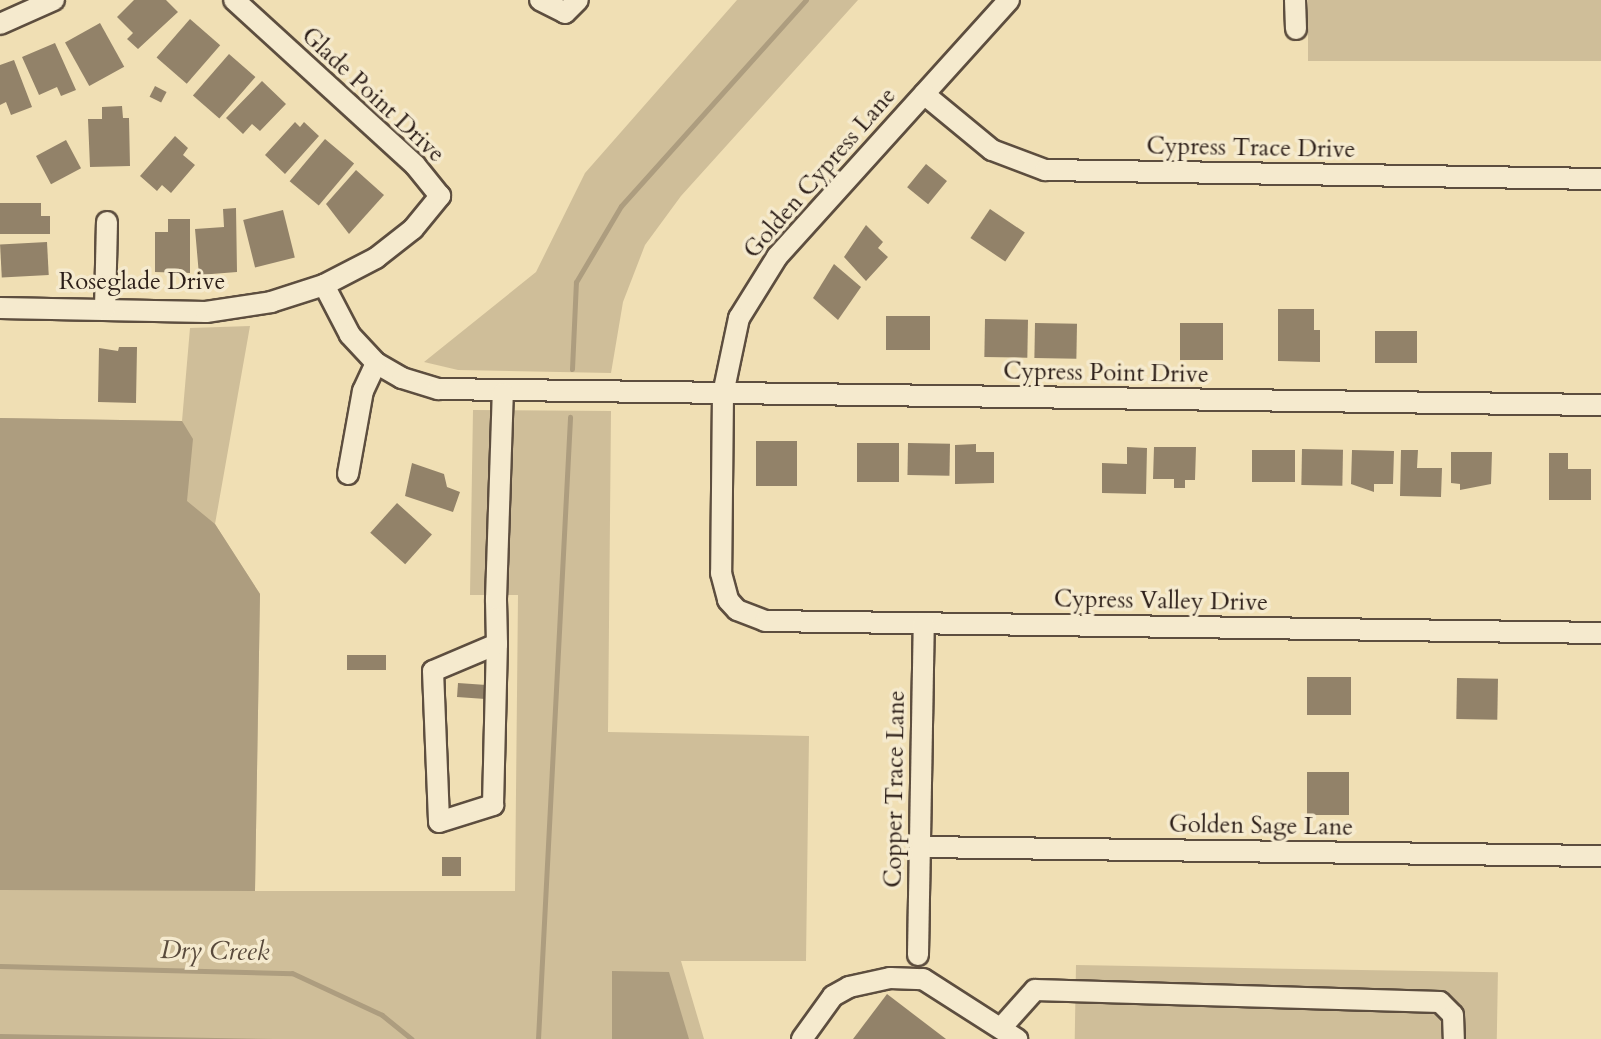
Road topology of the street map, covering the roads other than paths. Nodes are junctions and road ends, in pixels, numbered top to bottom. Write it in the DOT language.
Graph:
graph roads {
  1 [pos="54,0"];
  2 [pos="234,0"];
  3 [pos="540,0"];
  4 [pos="1009,0"];
  5 [pos="1295,0"];
  6 [pos="572,7"];
  7 [pos="0,24"];
  8 [pos="1296,29"];
  9 [pos="924,94"];
  10 [pos="1601,179"];
  11 [pos="440,196"];
  12 [pos="107,222"];
  13 [pos="324,285"];
  14 [pos="0,308"];
  15 [pos="105,309"];
  16 [pos="376,363"];
  17 [pos="503,393"];
  18 [pos="723,394"];
  19 [pos="1601,405"];
  20 [pos="348,474"];
  21 [pos="728,600"];
  22 [pos="924,623"];
  23 [pos="1601,633"];
  24 [pos="497,644"];
  25 [pos="920,847"];
  26 [pos="1601,856"];
  27 [pos="918,955"];
  28 [pos="1009,1034"];
  29 [pos="802,1039"];
  30 [pos="1454,1039"];
  1 -- 7 [label="street"];
  2 -- 11 [label="street, Glade Point Drive"];
  3 -- 6 [label="street"];
  4 -- 9 [label="street, Golden Cypress Lane"];
  5 -- 8 [label="street"];
  9 -- 10 [label="street, Cypress Trace Drive"];
  9 -- 18 [label="street, Golden Cypress Lane"];
  11 -- 13 [label="street, Roseglade Drive"];
  12 -- 15 [label="street"];
  13 -- 15 [label="street, Roseglade Drive"];
  13 -- 16 [label="street"];
  14 -- 15 [label="street, Roseglade Drive"];
  16 -- 17 [label="street"];
  16 -- 20 [label="street"];
  17 -- 18 [label="street, Cypress Point Drive"];
  17 -- 24 [label="street"];
  18 -- 19 [label="street, Cypress Point Drive"];
  18 -- 21 [label="street, Golden Cypress Lane"];
  21 -- 22 [label="street, Cypress Valley Drive"];
  22 -- 23 [label="street, Cypress Valley Drive"];
  22 -- 25 [label="street, Copper Trace Lane"];
  24 -- 24 [label="street"];
  25 -- 26 [label="street, Golden Sage Lane"];
  25 -- 27 [label="street, Copper Trace Lane"];
  28 -- 29 [label="street"];
  28 -- 30 [label="street"];
}
